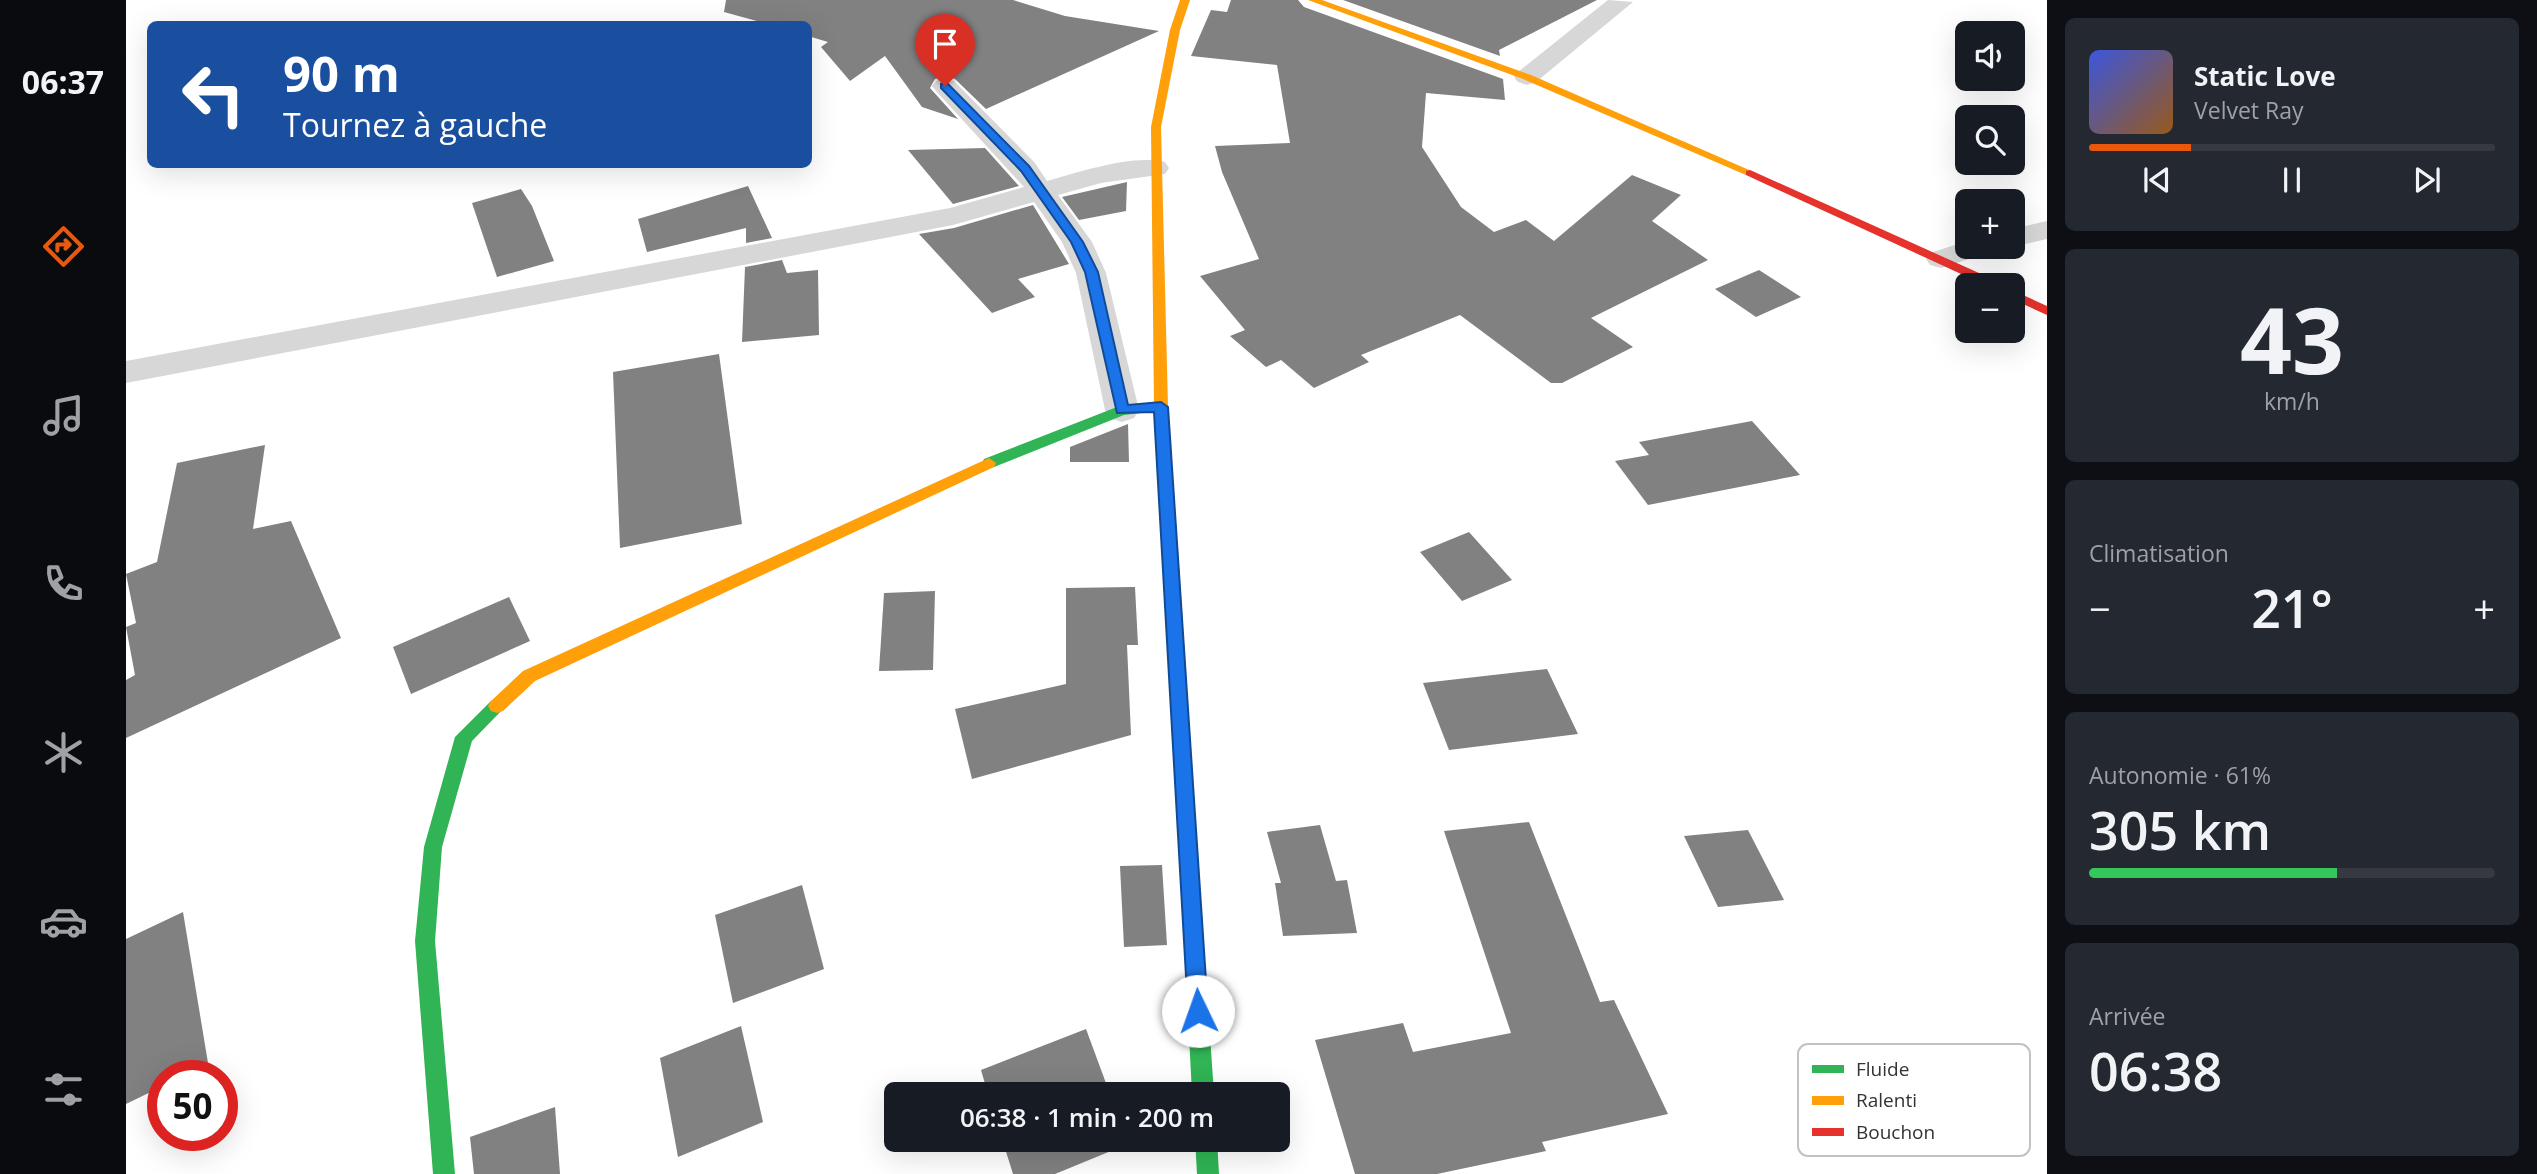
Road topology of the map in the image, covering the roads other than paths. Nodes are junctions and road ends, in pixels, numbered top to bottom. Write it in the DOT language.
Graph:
graph roads {
  1 [pos="1185,0"];
  2 [pos="1313,0"];
  3 [pos="1623,1"];
  4 [pos="1527,77"];
  5 [pos="945,86"];
  6 [pos="1155,168"];
  7 [pos="1040,192"];
  8 [pos="2047,230"];
  9 [pos="2025,235"];
  10 [pos="1955,254"];
  11 [pos="1941,259"];
  12 [pos="1970,273"];
  13 [pos="2025,300"];
  14 [pos="2047,311"];
  15 [pos="126,372"];
  16 [pos="1161,407"];
  17 [pos="1122,410"];
  18 [pos="1202,1082"];
  19 [pos="1207,1152"];
  20 [pos="444,1174"];
  21 [pos="1208,1174"];
  1 -- 6 [label="main road"];
  2 -- 4 [label="main road"];
  3 -- 4 [label="street"];
  4 -- 11 [label="main road"];
  5 -- 7 [label="street"];
  6 -- 7 [label="street"];
  6 -- 16 [label="main road"];
  7 -- 15 [label="street"];
  7 -- 17 [label="street"];
  8 -- 9 [label="street"];
  10 -- 11 [label="street"];
  11 -- 12 [label="main road"];
  13 -- 14 [label="main road"];
  16 -- 17 [label="main road"];
  16 -- 18 [label="main road"];
  17 -- 20 [label="main road"];
  19 -- 21 [label="main road"];
}
